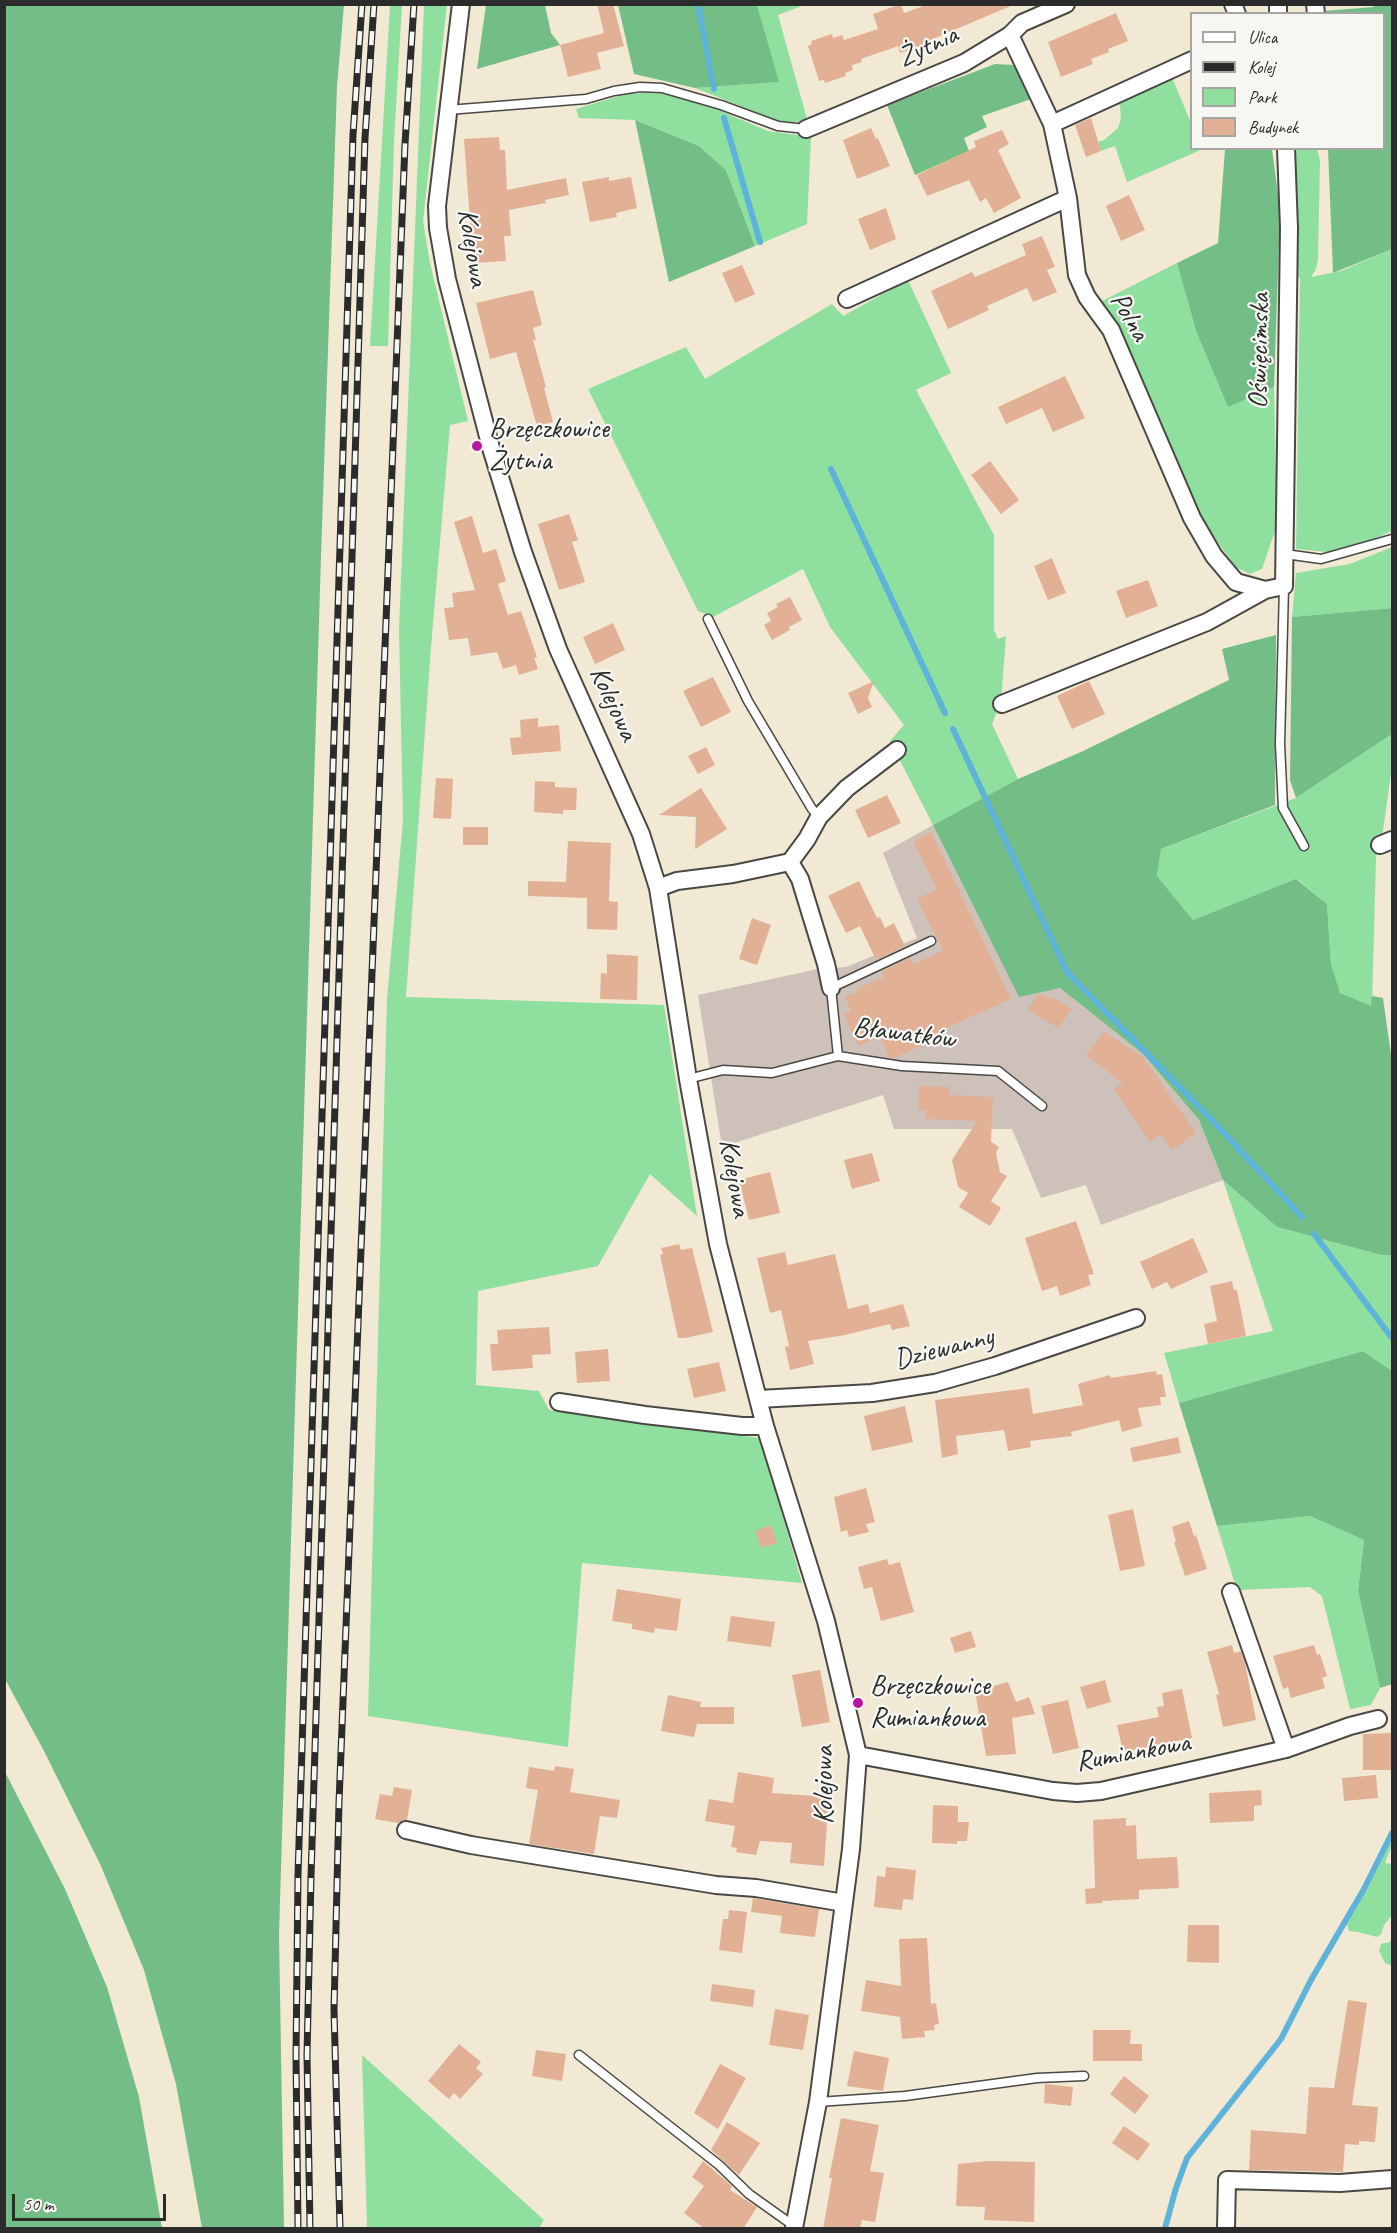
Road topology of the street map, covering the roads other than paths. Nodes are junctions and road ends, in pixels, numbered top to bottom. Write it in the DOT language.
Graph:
graph roads {
  1 [pos="461,4"];
  2 [pos="1066,4"];
  3 [pos="1010,35"];
  4 [pos="1190,60"];
  5 [pos="448,110"];
  6 [pos="1052,124"];
  7 [pos="806,129"];
  8 [pos="1286,150"];
  9 [pos="1068,198"];
  10 [pos="847,299"];
  11 [pos="1392,539"];
  12 [pos="1285,554"];
  13 [pos="1284,586"];
  14 [pos="1265,590"];
  15 [pos="708,619"];
  16 [pos="1002,704"];
  17 [pos="897,750"];
  18 [pos="819,817"];
  19 [pos="1304,846"];
  20 [pos="790,862"];
  21 [pos="658,888"];
  22 [pos="931,941"];
  23 [pos="831,988"];
  24 [pos="838,1056"];
  25 [pos="688,1079"];
  26 [pos="1042,1106"];
  27 [pos="1136,1318"];
  28 [pos="758,1399"];
  29 [pos="559,1402"];
  30 [pos="765,1426"];
  31 [pos="1231,1592"];
  32 [pos="1378,1719"];
  33 [pos="1286,1749"];
  34 [pos="858,1755"];
  35 [pos="406,1830"];
  36 [pos="844,1903"];
  37 [pos="579,2055"];
  38 [pos="1084,2076"];
  39 [pos="818,2102"];
  40 [pos="1392,2180"];
  41 [pos="794,2228"];
  42 [pos="1226,2229"];
  1 -- 5 [label="street, Kolejowa"];
  2 -- 3 [label="street, Żytnia"];
  3 -- 6 [label="street, Polna"];
  3 -- 7 [label="street, Żytnia"];
  4 -- 6 [label="street"];
  5 -- 7 [label="lane"];
  5 -- 21 [label="street, Kolejowa"];
  6 -- 9 [label="street, Polna"];
  8 -- 12 [label="street, Oświęcimska"];
  9 -- 10 [label="street"];
  9 -- 14 [label="street, Polna"];
  11 -- 12 [label="lane"];
  12 -- 13 [label="street, Oświęcimska"];
  13 -- 14 [label="street, Polna"];
  13 -- 19 [label="lane"];
  14 -- 16 [label="street, Polna"];
  15 -- 18 [label="lane"];
  17 -- 18 [label="street"];
  18 -- 20 [label="street"];
  20 -- 21 [label="street"];
  20 -- 23 [label="street, Bławatków"];
  21 -- 25 [label="street, Kolejowa"];
  22 -- 23 [label="lane"];
  23 -- 24 [label="lane, Bławatków"];
  24 -- 25 [label="lane"];
  24 -- 26 [label="lane, Bławatków"];
  25 -- 28 [label="street, Kolejowa"];
  27 -- 28 [label="street, Dziewanny"];
  28 -- 30 [label="street, Kolejowa"];
  29 -- 30 [label="street"];
  30 -- 34 [label="street, Kolejowa"];
  31 -- 33 [label="street"];
  32 -- 33 [label="street, Rumiankowa"];
  33 -- 34 [label="street, Rumiankowa"];
  34 -- 36 [label="street, Kolejowa"];
  35 -- 36 [label="street"];
  36 -- 39 [label="street, Kolejowa"];
  37 -- 41 [label="lane"];
  38 -- 39 [label="lane"];
  39 -- 41 [label="street, Kolejowa"];
  40 -- 42 [label="street"];
}
